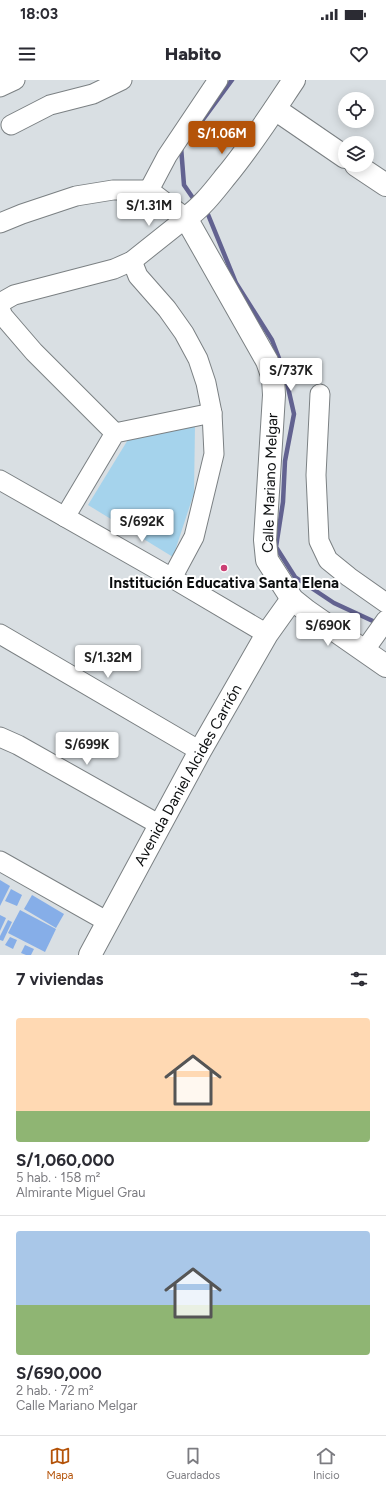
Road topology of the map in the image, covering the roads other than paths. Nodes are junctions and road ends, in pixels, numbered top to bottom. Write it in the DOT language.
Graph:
graph roads {
  1 [pos="16,80"];
  2 [pos="122,80"];
  3 [pos="218,80"];
  4 [pos="294,80"];
  5 [pos="0,87"];
  6 [pos="275,108"];
  7 [pos="11,125"];
  8 [pos="338,152"];
  9 [pos="366,172"];
  10 [pos="386,186"];
  11 [pos="149,190"];
  12 [pos="186,218"];
  13 [pos="0,223"];
  14 [pos="132,261"];
  15 [pos="0,303"];
  16 [pos="0,309"];
  17 [pos="320,394"];
  18 [pos="212,413"];
  19 [pos="114,433"];
  20 [pos="0,480"];
  21 [pos="65,517"];
  22 [pos="172,578"];
  23 [pos="292,599"];
  24 [pos="386,603"];
  25 [pos="386,620"];
  26 [pos="0,634"];
  27 [pos="267,634"];
  28 [pos="364,651"];
  29 [pos="386,666"];
  30 [pos="0,737"];
  31 [pos="200,751"];
  32 [pos="160,825"];
  33 [pos="0,861"];
  34 [pos="108,922"];
  35 [pos="90,955"];
  1 -- 5 [label="street"];
  2 -- 7 [label="street"];
  3 -- 11 [label="street"];
  4 -- 6 [label="street"];
  6 -- 8 [label="street"];
  6 -- 12 [label="street"];
  9 -- 10 [label="street"];
  11 -- 12 [label="street"];
  11 -- 13 [label="street"];
  12 -- 14 [label="street"];
  12 -- 23 [label="street, Calle Mariano Melgar"];
  14 -- 15 [label="street"];
  14 -- 18 [label="street"];
  16 -- 19 [label="street"];
  17 -- 24 [label="street"];
  18 -- 19 [label="street"];
  18 -- 22 [label="street"];
  19 -- 21 [label="street"];
  20 -- 21 [label="street"];
  21 -- 22 [label="street"];
  22 -- 27 [label="street"];
  23 -- 27 [label="street, Avenida Daniel Alcides Carrión"];
  23 -- 28 [label="street, Calle Mariano Melgar"];
  25 -- 28 [label="street"];
  26 -- 31 [label="street"];
  27 -- 31 [label="street, Avenida Daniel Alcides Carrión"];
  28 -- 29 [label="street, Calle Mariano Melgar"];
  30 -- 32 [label="street"];
  31 -- 32 [label="street, Avenida Daniel Alcides Carrión"];
  32 -- 34 [label="street, Avenida Daniel Alcides Carrión"];
  33 -- 34 [label="street"];
  34 -- 35 [label="street, Avenida Daniel Alcides Carrión"];
}
